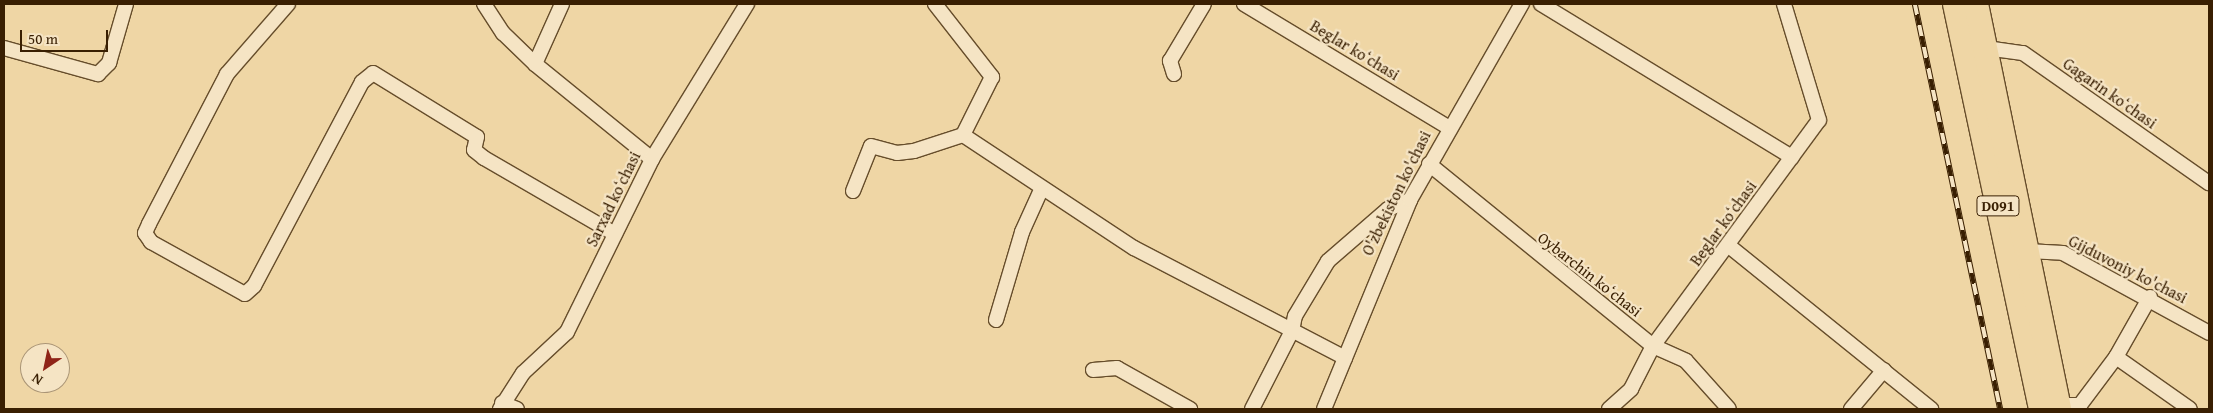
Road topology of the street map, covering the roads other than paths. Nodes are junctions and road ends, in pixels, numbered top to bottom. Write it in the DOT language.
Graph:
graph roads {
  1 [pos="126,4"];
  2 [pos="288,4"];
  3 [pos="484,4"];
  4 [pos="562,4"];
  5 [pos="747,4"];
  6 [pos="935,4"];
  7 [pos="1204,4"];
  8 [pos="1244,4"];
  9 [pos="1522,4"];
  10 [pos="1541,4"];
  11 [pos="1784,4"];
  12 [pos="1955,4"];
  13 [pos="1976,4"];
  14 [pos="4,48"];
  15 [pos="1986,48"];
  16 [pos="535,64"];
  17 [pos="1174,74"];
  18 [pos="1448,127"];
  19 [pos="963,135"];
  20 [pos="1792,157"];
  21 [pos="652,159"];
  22 [pos="1429,164"];
  23 [pos="2209,183"];
  24 [pos="1041,190"];
  25 [pos="853,191"];
  26 [pos="1410,200"];
  27 [pos="615,234"];
  28 [pos="1729,246"];
  29 [pos="2027,251"];
  30 [pos="2150,297"];
  31 [pos="996,320"];
  32 [pos="1292,331"];
  33 [pos="2209,333"];
  34 [pos="1653,346"];
  35 [pos="1345,358"];
  36 [pos="2116,358"];
  37 [pos="1093,370"];
  38 [pos="1884,370"];
  39 [pos="501,406"];
  40 [pos="2065,408"];
  41 [pos="517,409"];
  42 [pos="1190,409"];
  43 [pos="1252,409"];
  44 [pos="1324,409"];
  45 [pos="1609,409"];
  46 [pos="1729,409"];
  47 [pos="1851,409"];
  48 [pos="1931,409"];
  49 [pos="2190,409"];
  1 -- 14 [label="street"];
  2 -- 27 [label="street"];
  3 -- 16 [label="street"];
  4 -- 16 [label="street"];
  5 -- 21 [label="street, Sarxad koʻchasi"];
  6 -- 19 [label="street"];
  7 -- 17 [label="street"];
  8 -- 18 [label="street, Beglar koʻchasi"];
  9 -- 18 [label="street, O'zbekiston ko'chasi"];
  10 -- 20 [label="street"];
  11 -- 20 [label="street, Beglar koʻchasi"];
  12 -- 40 [label="highway, D091"];
  13 -- 15 [label="highway, D091"];
  15 -- 23 [label="street, Gagarin koʻchasi"];
  15 -- 29 [label="highway, D091"];
  16 -- 21 [label="street"];
  18 -- 22 [label="street, O'zbekiston ko'chasi"];
  19 -- 24 [label="street"];
  19 -- 25 [label="street"];
  20 -- 28 [label="street, Beglar koʻchasi"];
  21 -- 27 [label="street, Sarxad koʻchasi"];
  22 -- 26 [label="street, O'zbekiston ko'chasi"];
  22 -- 34 [label="street, Oybarchin koʻchasi"];
  24 -- 31 [label="street"];
  24 -- 32 [label="street"];
  26 -- 32 [label="street"];
  26 -- 35 [label="street, O'zbekiston ko'chasi"];
  27 -- 39 [label="street, Sarxad koʻchasi"];
  28 -- 34 [label="street, Beglar koʻchasi"];
  28 -- 38 [label="street"];
  29 -- 30 [label="street, Gijduvoniy ko'chasi"];
  29 -- 40 [label="highway, D091"];
  30 -- 33 [label="street, Gijduvoniy ko'chasi"];
  30 -- 36 [label="street"];
  32 -- 35 [label="street"];
  32 -- 43 [label="street"];
  34 -- 45 [label="street, Beglar koʻchasi"];
  34 -- 46 [label="street, Oybarchin koʻchasi"];
  35 -- 44 [label="street, O'zbekiston ko'chasi"];
  36 -- 40 [label="street"];
  36 -- 49 [label="street"];
  37 -- 42 [label="street"];
  38 -- 47 [label="street"];
  38 -- 48 [label="street"];
  39 -- 41 [label="street"];
}
